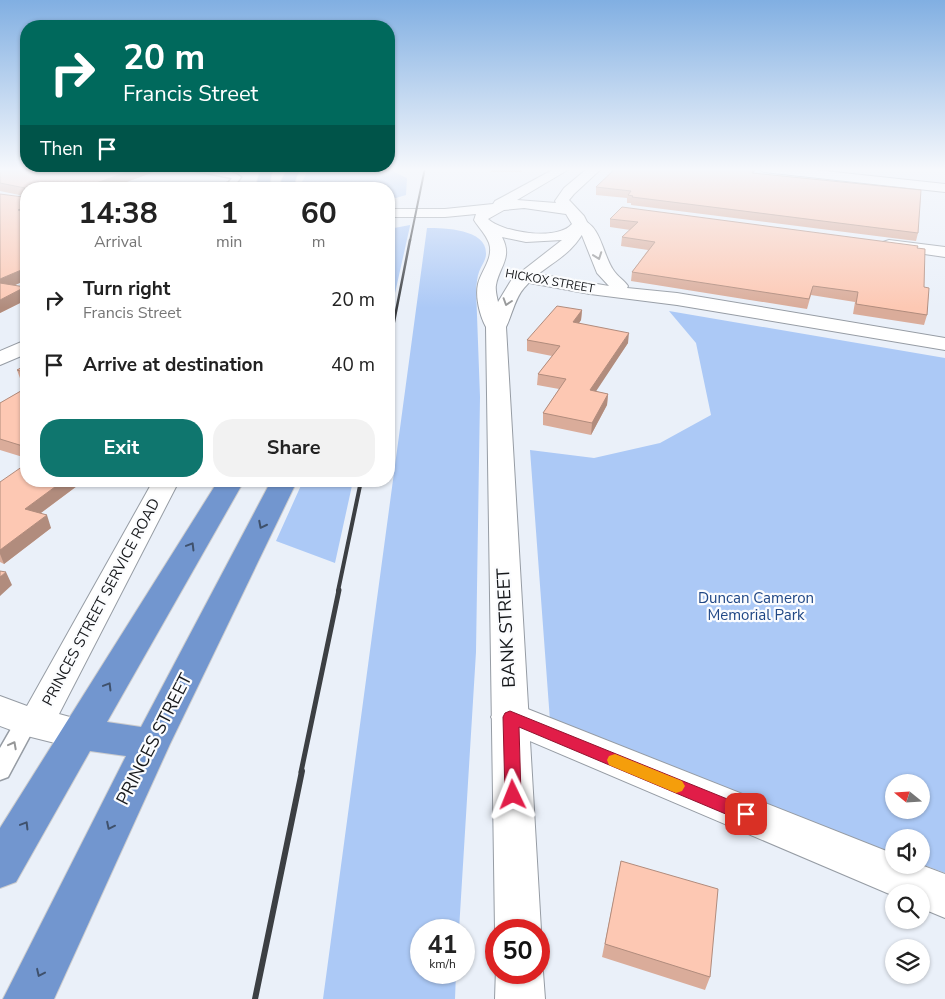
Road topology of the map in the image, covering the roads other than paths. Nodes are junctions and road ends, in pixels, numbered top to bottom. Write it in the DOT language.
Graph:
graph roads {
  1 [pos="428,215"];
  2 [pos="484,215"];
  3 [pos="567,215"];
  4 [pos="570,215"];
  5 [pos="395,218"];
  6 [pos="395,218"];
  7 [pos="575,222"];
  8 [pos="488,228"];
  9 [pos="878,243"];
  10 [pos="945,252"];
  11 [pos="492,270"];
  12 [pos="530,274"];
  13 [pos="614,289"];
  14 [pos="496,327"];
  15 [pos="945,344"];
  16 [pos="20,349"];
  17 [pos="1,359"];
  18 [pos="162,487"];
  19 [pos="226,487"];
  20 [pos="281,487"];
  21 [pos="510,717"];
  22 [pos="21,718"];
  23 [pos="79,734"];
  24 [pos="151,744"];
  25 [pos="0,770"];
  26 [pos="0,867"];
  27 [pos="945,896"];
  28 [pos="518,919"];
  29 [pos="519,984"];
  30 [pos="28,999"];
  31 [pos="520,999"];
  1 -- 5 [label="main road"];
  2 -- 8 [label="main road"];
  3 -- 7 [label="main road"];
  4 -- 7 [label="main road"];
  6 -- 8 [label="main road"];
  7 -- 8 [label="main road"];
  7 -- 12 [label="main road, BANK STREET"];
  7 -- 13 [label="main road, HICKOX STREET, one-way"];
  8 -- 11 [label="main road, BANK STREET"];
  9 -- 10 [label="main road"];
  11 -- 12 [label="main road, HICKOX STREET"];
  11 -- 14 [label="main road, BANK STREET"];
  12 -- 13 [label="main road, HICKOX STREET"];
  12 -- 14 [label="main road, BANK STREET, one-way"];
  13 -- 15 [label="main road, HICKOX STREET"];
  14 -- 21 [label="main road, BANK STREET"];
  16 -- 17 [label="main road"];
  18 -- 22 [label="main road, PRINCES STREET SERVICE ROAD"];
  23 -- 19 [label="highway, one-way"];
  20 -- 24 [label="highway, PRINCES STREET, one-way"];
  21 -- 27 [label="main road"];
  21 -- 28 [label="main road, BANK STREET"];
  22 -- 23 [label="main road"];
  25 -- 22 [label="lane, PRINCES STREET SERVICE ROAD, one-way"];
  23 -- 24 [label="highway"];
  26 -- 23 [label="highway, one-way"];
  24 -- 30 [label="highway, PRINCES STREET, one-way"];
  29 -- 31 [label="main road"];
}
